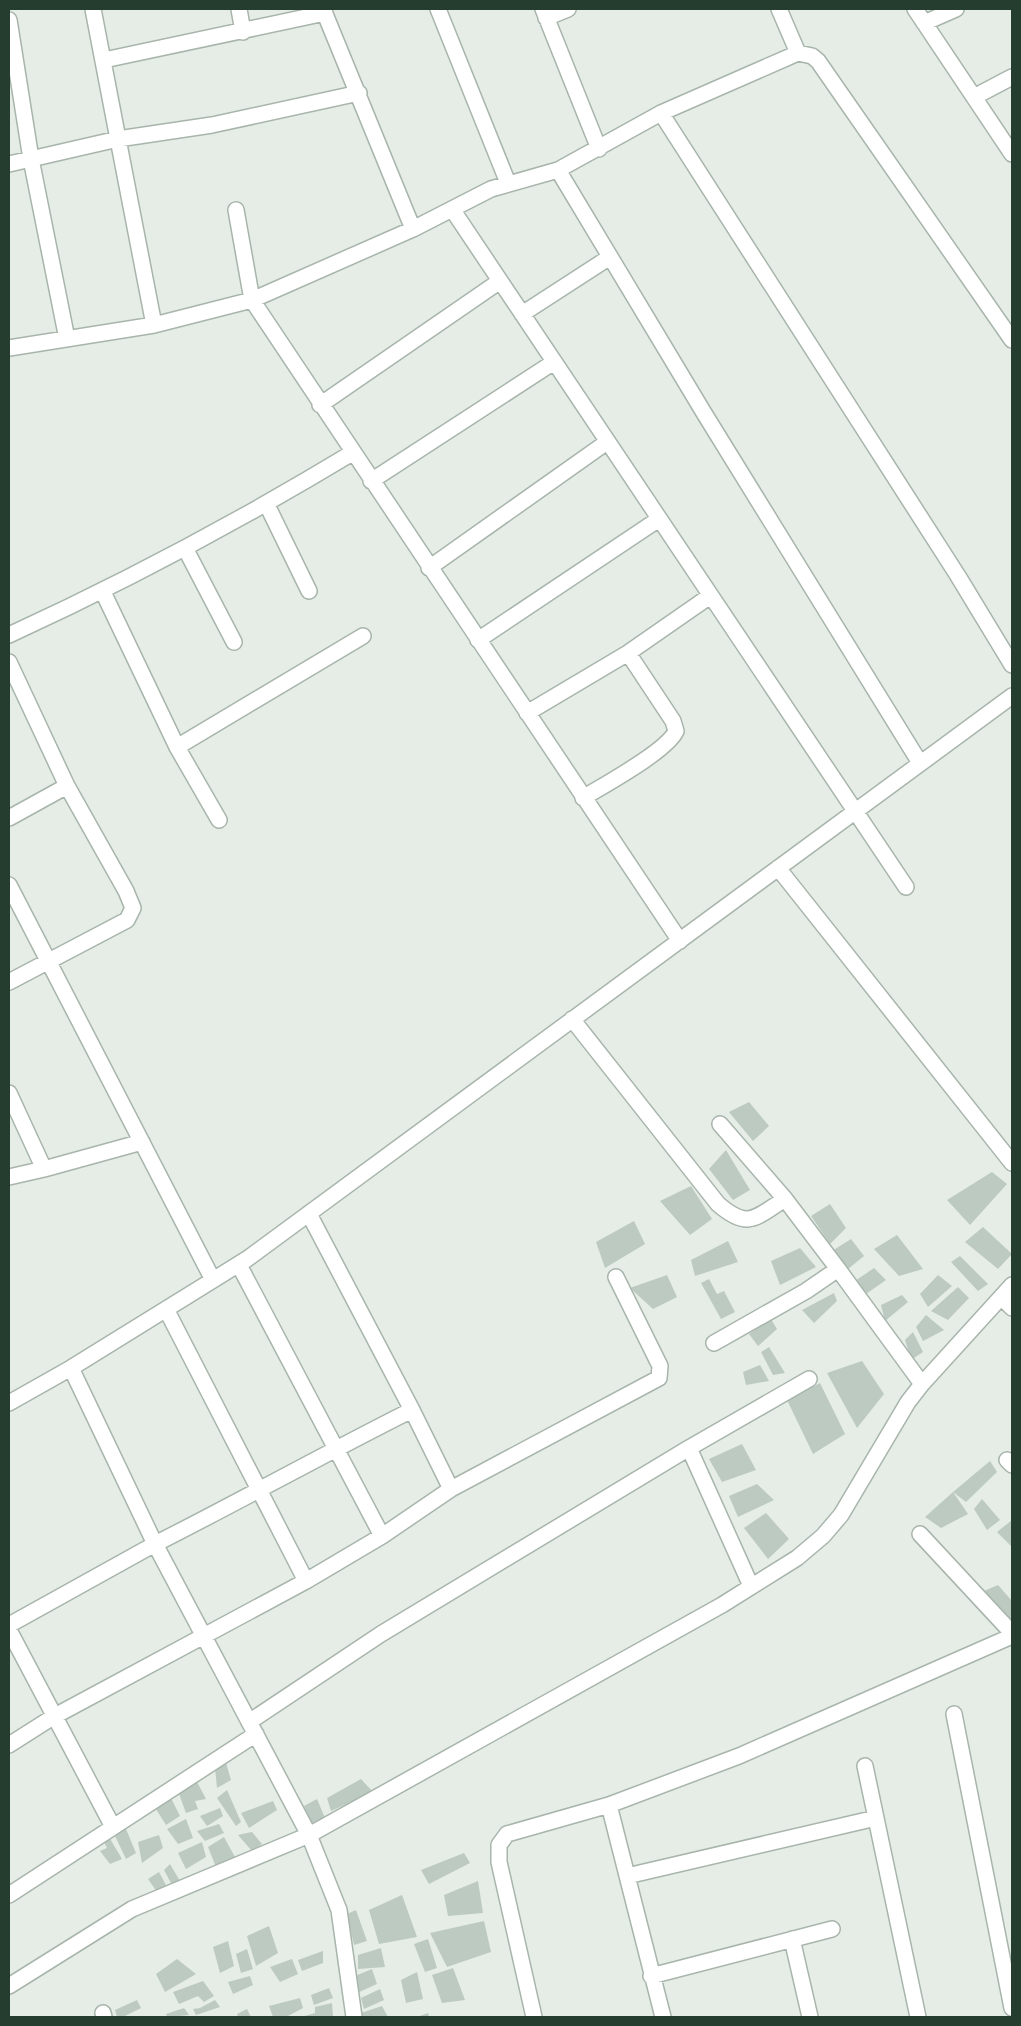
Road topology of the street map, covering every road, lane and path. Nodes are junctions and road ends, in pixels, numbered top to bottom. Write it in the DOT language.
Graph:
graph roads {
  1 [pos="93,9"];
  2 [pos="239,9"];
  3 [pos="438,9"];
  4 [pos="568,9"];
  5 [pos="779,9"];
  6 [pos="915,9"];
  7 [pos="956,9"];
  8 [pos="324,11"];
  9 [pos="544,13"];
  10 [pos="9,20"];
  11 [pos="924,23"];
  12 [pos="243,32"];
  13 [pos="798,53"];
  14 [pos="104,60"];
  15 [pos="1012,77"];
  16 [pos="359,93"];
  17 [pos="974,97"];
  18 [pos="661,113"];
  19 [pos="118,139"];
  20 [pos="599,149"];
  21 [pos="1012,154"];
  22 [pos="31,159"];
  23 [pos="9,164"];
  24 [pos="558,170"];
  25 [pos="508,182"];
  26 [pos="452,209"];
  27 [pos="236,210"];
  28 [pos="413,229"];
  29 [pos="610,257"];
  30 [pos="500,281"];
  31 [pos="252,300"];
  32 [pos="522,314"];
  33 [pos="154,325"];
  34 [pos="67,339"];
  35 [pos="1012,340"];
  36 [pos="9,348"];
  37 [pos="554,362"];
  38 [pos="320,405"];
  39 [pos="607,442"];
  40 [pos="352,453"];
  41 [pos="371,481"];
  42 [pos="267,505"];
  43 [pos="659,519"];
  44 [pos="185,548"];
  45 [pos="429,568"];
  46 [pos="309,591"];
  47 [pos="103,592"];
  48 [pos="710,596"];
  49 [pos="9,635"];
  50 [pos="363,636"];
  51 [pos="478,640"];
  52 [pos="234,642"];
  53 [pos="628,653"];
  54 [pos="9,662"];
  55 [pos="1012,665"];
  56 [pos="1012,696"];
  57 [pos="527,713"];
  58 [pos="177,747"];
  59 [pos="920,763"];
  60 [pos="67,786"];
  61 [pos="583,798"];
  62 [pos="855,812"];
  63 [pos="9,818"];
  64 [pos="219,820"];
  65 [pos="778,868"];
  66 [pos="9,885"];
  67 [pos="906,887"];
  68 [pos="680,942"];
  69 [pos="48,961"];
  70 [pos="9,982"];
  71 [pos="572,1019"];
  72 [pos="9,1093"];
  73 [pos="720,1124"];
  74 [pos="142,1142"];
  75 [pos="1012,1163"];
  76 [pos="44,1169"];
  77 [pos="9,1177"];
  78 [pos="785,1199"];
  79 [pos="309,1214"];
  80 [pos="239,1265"];
  81 [pos="838,1270"];
  82 [pos="616,1277"];
  83 [pos="213,1280"];
  84 [pos="1012,1285"];
  85 [pos="1001,1297"];
  86 [pos="1012,1308"];
  87 [pos="166,1309"];
  88 [pos="714,1343"];
  89 [pos="71,1368"];
  90 [pos="809,1379"];
  91 [pos="922,1384"];
  92 [pos="9,1403"];
  93 [pos="412,1410"];
  94 [pos="336,1448"];
  95 [pos="689,1448"];
  96 [pos="451,1489"];
  97 [pos="261,1491"];
  98 [pos="920,1534"];
  99 [pos="382,1536"];
  100 [pos="155,1544"];
  101 [pos="306,1581"];
  102 [pos="751,1586"];
  103 [pos="9,1625"];
  104 [pos="9,1630"];
  105 [pos="1012,1635"];
  106 [pos="206,1636"];
  107 [pos="954,1714"];
  108 [pos="53,1717"];
  109 [pos="252,1728"];
  110 [pos="9,1745"];
  111 [pos="865,1766"];
  112 [pos="609,1805"];
  113 [pos="876,1818"];
  114 [pos="113,1827"];
  115 [pos="309,1835"];
  116 [pos="627,1876"];
  117 [pos="9,1895"];
  118 [pos="832,1929"];
  119 [pos="792,1939"];
  120 [pos="651,1976"];
  121 [pos="9,1986"];
  122 [pos="1012,2008"];
  123 [pos="354,2017"];
  124 [pos="534,2017"];
  125 [pos="663,2017"];
  126 [pos="810,2017"];
  127 [pos="918,2017"];
  1 -- 14 [label="street"];
  2 -- 12 [label="street"];
  3 -- 25 [label="street"];
  4 -- 9 [label="street"];
  5 -- 13 [label="street"];
  6 -- 11 [label="street"];
  7 -- 11 [label="street"];
  8 -- 12 [label="street"];
  8 -- 16 [label="street"];
  9 -- 20 [label="street"];
  10 -- 22 [label="street"];
  11 -- 17 [label="street"];
  12 -- 14 [label="street"];
  13 -- 18 [label="street"];
  13 -- 35 [label="street"];
  14 -- 19 [label="street"];
  15 -- 17 [label="street"];
  16 -- 19 [label="street"];
  16 -- 28 [label="street"];
  17 -- 21 [label="street"];
  18 -- 20 [label="street"];
  18 -- 55 [label="street"];
  19 -- 22 [label="street"];
  19 -- 33 [label="street"];
  20 -- 24 [label="street"];
  22 -- 23 [label="street"];
  22 -- 34 [label="street"];
  24 -- 25 [label="street"];
  24 -- 29 [label="street"];
  25 -- 26 [label="street"];
  26 -- 28 [label="street"];
  26 -- 30 [label="street"];
  27 -- 31 [label="street"];
  28 -- 31 [label="street"];
  29 -- 32 [label="street"];
  29 -- 59 [label="street"];
  30 -- 32 [label="street"];
  30 -- 38 [label="street"];
  31 -- 33 [label="street"];
  31 -- 38 [label="street"];
  32 -- 37 [label="street"];
  33 -- 34 [label="street"];
  34 -- 36 [label="street"];
  37 -- 39 [label="street"];
  37 -- 41 [label="street"];
  38 -- 40 [label="street"];
  39 -- 43 [label="street"];
  39 -- 45 [label="street"];
  40 -- 41 [label="street"];
  40 -- 42 [label="street"];
  41 -- 45 [label="street"];
  42 -- 44 [label="street"];
  42 -- 46 [label="street"];
  43 -- 48 [label="street"];
  43 -- 51 [label="street"];
  44 -- 47 [label="street"];
  44 -- 52 [label="street"];
  45 -- 51 [label="street"];
  47 -- 49 [label="street"];
  47 -- 58 [label="street"];
  48 -- 53 [label="street"];
  48 -- 62 [label="street"];
  50 -- 58 [label="street"];
  51 -- 57 [label="street"];
  53 -- 57 [label="street"];
  53 -- 61 [label="street"];
  54 -- 60 [label="street"];
  56 -- 59 [label="street"];
  57 -- 61 [label="street"];
  58 -- 64 [label="street"];
  59 -- 62 [label="street"];
  60 -- 63 [label="street"];
  60 -- 69 [label="street"];
  61 -- 68 [label="street"];
  62 -- 65 [label="street"];
  62 -- 67 [label="street"];
  65 -- 68 [label="street"];
  65 -- 75 [label="street"];
  66 -- 69 [label="street"];
  68 -- 71 [label="street"];
  69 -- 70 [label="street"];
  69 -- 74 [label="street"];
  71 -- 78 [label="street"];
  71 -- 79 [label="street"];
  72 -- 76 [label="street"];
  73 -- 78 [label="street"];
  74 -- 76 [label="street"];
  74 -- 83 [label="street"];
  76 -- 77 [label="street"];
  78 -- 81 [label="street"];
  79 -- 80 [label="street"];
  79 -- 93 [label="street"];
  80 -- 83 [label="street"];
  80 -- 94 [label="street"];
  81 -- 88 [label="street"];
  81 -- 91 [label="street"];
  82 -- 96 [label="street"];
  83 -- 87 [label="street"];
  84 -- 85 [label="street"];
  85 -- 86 [label="street"];
  85 -- 91 [label="street"];
  87 -- 89 [label="street"];
  87 -- 97 [label="street"];
  89 -- 92 [label="street"];
  89 -- 100 [label="street"];
  90 -- 95 [label="street"];
  91 -- 102 [label="street"];
  93 -- 94 [label="street"];
  93 -- 96 [label="street"];
  94 -- 97 [label="street"];
  94 -- 99 [label="street"];
  95 -- 102 [label="street"];
  95 -- 109 [label="street"];
  96 -- 99 [label="street"];
  97 -- 100 [label="street"];
  97 -- 101 [label="street"];
  98 -- 105 [label="street"];
  99 -- 101 [label="street"];
  100 -- 103 [label="street"];
  100 -- 106 [label="street"];
  101 -- 106 [label="street"];
  102 -- 115 [label="street"];
  104 -- 108 [label="street"];
  105 -- 112 [label="street"];
  106 -- 108 [label="street"];
  106 -- 109 [label="street"];
  107 -- 122 [label="street"];
  108 -- 110 [label="street"];
  108 -- 114 [label="street"];
  109 -- 114 [label="street"];
  109 -- 115 [label="street"];
  111 -- 113 [label="street"];
  112 -- 116 [label="street"];
  112 -- 124 [label="street"];
  113 -- 116 [label="street"];
  113 -- 127 [label="street"];
  114 -- 117 [label="street"];
  115 -- 121 [label="street"];
  115 -- 123 [label="street"];
  116 -- 120 [label="street"];
  118 -- 119 [label="street"];
  119 -- 120 [label="street"];
  119 -- 126 [label="street"];
  120 -- 125 [label="street"];
}
